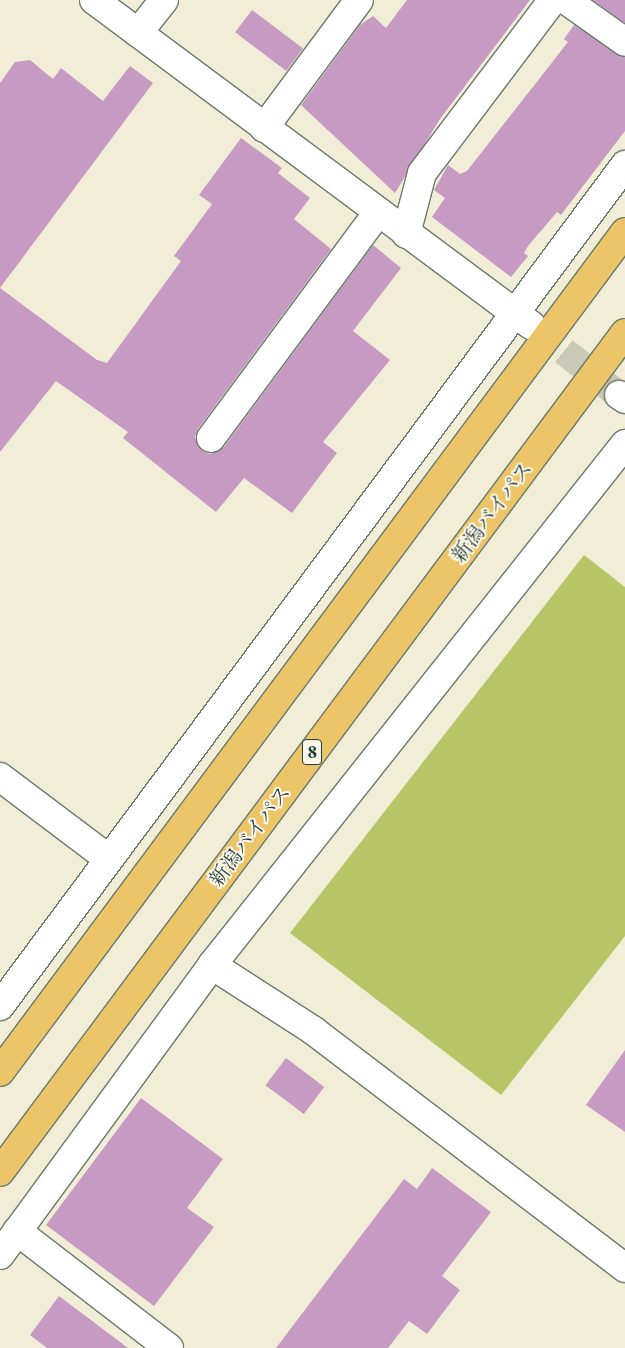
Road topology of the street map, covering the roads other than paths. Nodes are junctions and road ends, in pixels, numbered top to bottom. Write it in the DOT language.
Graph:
graph roads {
  1 [pos="94,0"];
  2 [pos="164,0"];
  3 [pos="359,0"];
  4 [pos="553,0"];
  5 [pos="566,0"];
  6 [pos="138,33"];
  7 [pos="625,42"];
  8 [pos="264,128"];
  9 [pos="625,165"];
  10 [pos="378,212"];
  11 [pos="625,232"];
  12 [pos="406,234"];
  13 [pos="523,321"];
  14 [pos="625,332"];
  15 [pos="211,438"];
  16 [pos="625,444"];
  17 [pos="0,777"];
  18 [pos="108,860"];
  19 [pos="212,965"];
  20 [pos="0,1006"];
  21 [pos="0,1072"];
  22 [pos="0,1172"];
  23 [pos="17,1231"];
  24 [pos="0,1255"];
  25 [pos="625,1268"];
  26 [pos="170,1348"];
  1 -- 6 [label="street"];
  2 -- 6 [label="street"];
  3 -- 8 [label="street"];
  4 -- 12 [label="street"];
  5 -- 7 [label="street"];
  6 -- 8 [label="street"];
  8 -- 10 [label="street"];
  9 -- 13 [label="street"];
  10 -- 12 [label="street"];
  10 -- 15 [label="street"];
  11 -- 21 [label="highway"];
  12 -- 13 [label="street"];
  13 -- 18 [label="street"];
  14 -- 22 [label="highway, 新潟バイパス / 8"];
  16 -- 19 [label="street"];
  17 -- 18 [label="street"];
  18 -- 20 [label="street"];
  19 -- 23 [label="street"];
  19 -- 25 [label="street"];
  23 -- 24 [label="street"];
  23 -- 26 [label="street"];
}
